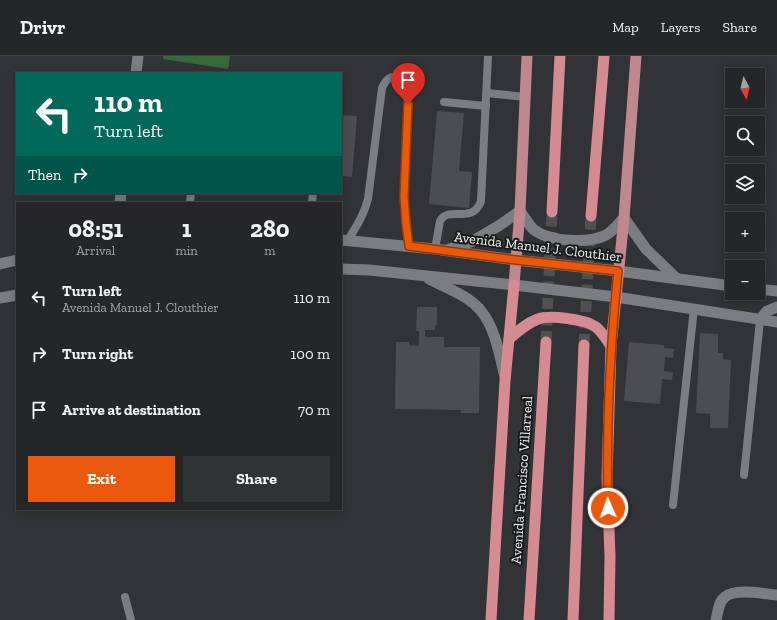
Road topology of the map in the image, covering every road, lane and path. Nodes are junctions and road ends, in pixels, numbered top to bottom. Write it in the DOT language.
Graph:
graph roads {
  1 [pos="138,56"];
  2 [pos="488,56"];
  3 [pos="527,56"];
  4 [pos="560,56"];
  5 [pos="604,56"];
  6 [pos="636,56"];
  7 [pos="136,72"];
  8 [pos="487,93"];
  9 [pos="526,97"];
  10 [pos="444,102"];
  11 [pos="486,106"];
  12 [pos="520,211"];
  13 [pos="552,212"];
  14 [pos="592,216"];
  15 [pos="624,218"];
  16 [pos="344,240"];
  17 [pos="409,246"];
  18 [pos="440,250"];
  19 [pos="16,260"];
  20 [pos="516,260"];
  21 [pos="0,264"];
  22 [pos="342,269"];
  23 [pos="618,271"];
  24 [pos="423,276"];
  25 [pos="677,279"];
  26 [pos="514,285"];
  27 [pos="725,285"];
  28 [pos="765,290"];
  29 [pos="777,291"];
  30 [pos="16,295"];
  31 [pos="616,297"];
  32 [pos="0,298"];
  33 [pos="777,307"];
  34 [pos="694,308"];
  35 [pos="760,320"];
  36 [pos="777,322"];
  37 [pos="509,338"];
  38 [pos="546,342"];
  39 [pos="584,345"];
  40 [pos="612,346"];
  41 [pos="505,381"];
  42 [pos="744,475"];
  43 [pos="673,505"];
  44 [pos="777,595"];
  45 [pos="125,597"];
  46 [pos="131,620"];
  47 [pos="491,620"];
  48 [pos="529,620"];
  49 [pos="573,620"];
  50 [pos="609,620"];
  51 [pos="716,620"];
  1 -- 7 [label="main road"];
  2 -- 8 [label="lane"];
  3 -- 9 [label="main road"];
  4 -- 13 [label="highway"];
  5 -- 14 [label="highway"];
  6 -- 15 [label="main road"];
  8 -- 9 [label="lane"];
  8 -- 11 [label="lane"];
  9 -- 12 [label="main road"];
  10 -- 11 [label="lane"];
  11 -- 18 [label="lane"];
  12 -- 15 [label="main road"];
  12 -- 18 [label="main road"];
  12 -- 20 [label="main road"];
  15 -- 23 [label="main road"];
  15 -- 25 [label="main road"];
  16 -- 17 [label="main road, Avenida Manuel J. Clouthier"];
  16 -- 17 [label="lane"];
  17 -- 18 [label="main road, Avenida Manuel J. Clouthier"];
  18 -- 20 [label="main road, Avenida Manuel J. Clouthier"];
  19 -- 21 [label="main road"];
  20 -- 23 [label="main road, Avenida Manuel J. Clouthier"];
  20 -- 26 [label="main road"];
  22 -- 24 [label="main road"];
  23 -- 25 [label="main road, Avenida Manuel J. Clouthier"];
  23 -- 31 [label="main road"];
  24 -- 26 [label="main road"];
  24 -- 41 [label="main road"];
  25 -- 27 [label="main road, Avenida Manuel J. Clouthier"];
  26 -- 31 [label="main road"];
  26 -- 37 [label="highway"];
  28 -- 29 [label="main road"];
  30 -- 32 [label="main road"];
  31 -- 34 [label="main road"];
  31 -- 40 [label="highway"];
  33 -- 35 [label="main road"];
  34 -- 35 [label="main road"];
  34 -- 43 [label="lane"];
  35 -- 36 [label="main road"];
  35 -- 42 [label="lane"];
  37 -- 40 [label="highway"];
  37 -- 41 [label="highway"];
  38 -- 48 [label="highway, Avenida Francisco Villarreal"];
  39 -- 49 [label="highway"];
  40 -- 50 [label="highway"];
  41 -- 47 [label="highway"];
  44 -- 51 [label="main road"];
  45 -- 46 [label="lane"];
}
